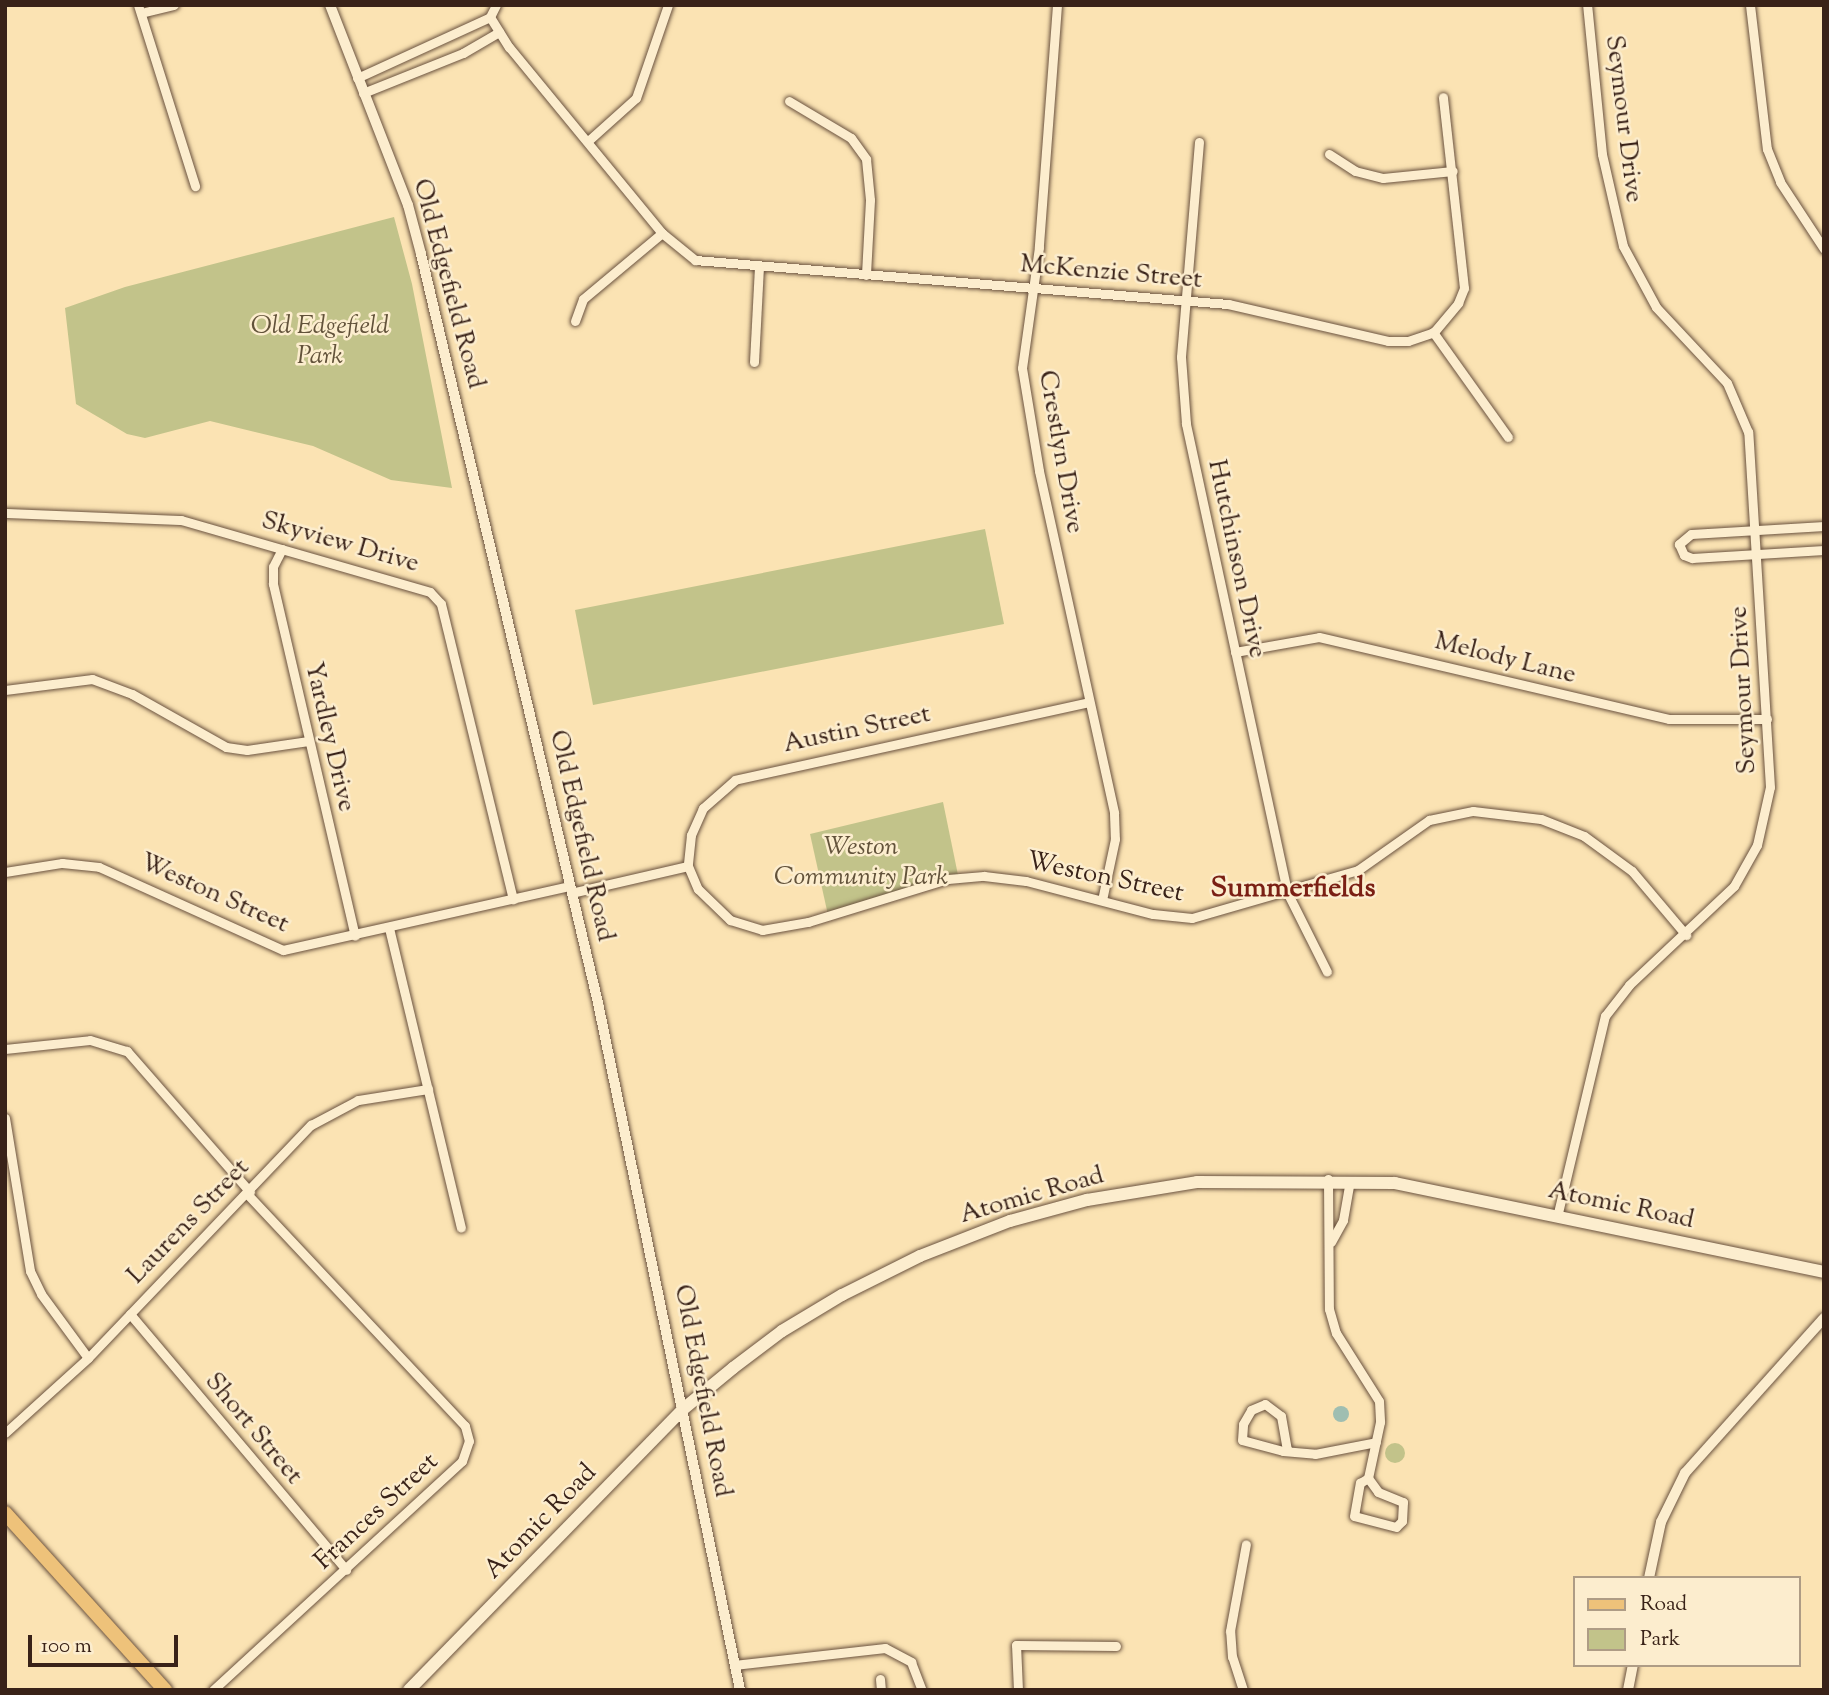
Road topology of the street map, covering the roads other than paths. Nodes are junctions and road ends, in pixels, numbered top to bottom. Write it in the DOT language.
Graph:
graph roads {
  1 [pos="174,5"];
  2 [pos="330,5"];
  3 [pos="496,5"];
  4 [pos="668,5"];
  5 [pos="1057,5"];
  6 [pos="1587,5"];
  7 [pos="1750,5"];
  8 [pos="139,9"];
  9 [pos="490,17"];
  10 [pos="499,32"];
  11 [pos="357,78"];
  12 [pos="363,93"];
  13 [pos="1443,97"];
  14 [pos="789,101"];
  15 [pos="588,141"];
  16 [pos="1199,142"];
  17 [pos="1329,154"];
  18 [pos="1452,171"];
  19 [pos="195,186"];
  20 [pos="662,233"];
  21 [pos="1824,249"];
  22 [pos="760,267"];
  23 [pos="866,275"];
  24 [pos="1034,287"];
  25 [pos="1186,299"];
  26 [pos="575,321"];
  27 [pos="1433,332"];
  28 [pos="754,362"];
  29 [pos="1508,437"];
  30 [pos="5,513"];
  31 [pos="1824,526"];
  32 [pos="1756,532"];
  33 [pos="282,548"];
  34 [pos="1824,550"];
  35 [pos="1757,556"];
  36 [pos="1235,652"];
  37 [pos="5,690"];
  38 [pos="1089,702"];
  39 [pos="1767,719"];
  40 [pos="308,741"];
  41 [pos="688,866"];
  42 [pos="5,872"];
  43 [pos="571,890"];
  44 [pos="1287,892"];
  45 [pos="513,899"];
  46 [pos="1102,900"];
  47 [pos="389,928"];
  48 [pos="1686,935"];
  49 [pos="355,936"];
  50 [pos="1327,972"];
  51 [pos="5,1049"];
  52 [pos="428,1089"];
  53 [pos="5,1118"];
  54 [pos="1328,1180"];
  55 [pos="1350,1182"];
  56 [pos="249,1193"];
  57 [pos="1557,1217"];
  58 [pos="461,1227"];
  59 [pos="1331,1248"];
  60 [pos="1819,1271"];
  61 [pos="130,1314"];
  62 [pos="1824,1318"];
  63 [pos="88,1358"];
  64 [pos="682,1410"];
  65 [pos="5,1433"];
  66 [pos="1376,1442"];
  67 [pos="1283,1451"];
  68 [pos="1368,1478"];
  69 [pos="5,1513"];
  70 [pos="1246,1544"];
  71 [pos="346,1570"];
  72 [pos="1649,1576"];
  73 [pos="1116,1646"];
  74 [pos="734,1665"];
  75 [pos="1633,1667"];
  76 [pos="880,1679"];
  77 [pos="165,1690"];
  78 [pos="213,1690"];
  79 [pos="409,1690"];
  80 [pos="740,1690"];
  81 [pos="881,1690"];
  82 [pos="922,1690"];
  83 [pos="1018,1690"];
  84 [pos="1243,1690"];
  85 [pos="1628,1690"];
  1 -- 8 [label="street"];
  2 -- 11 [label="street, Old Edgefield Road"];
  3 -- 9 [label="street"];
  4 -- 15 [label="street"];
  5 -- 24 [label="street, Crestlyn Drive"];
  6 -- 32 [label="street, Seymour Drive"];
  7 -- 21 [label="street"];
  8 -- 19 [label="street"];
  9 -- 10 [label="street"];
  9 -- 11 [label="street"];
  10 -- 12 [label="street"];
  10 -- 15 [label="street, McKenzie Street"];
  11 -- 12 [label="street, Old Edgefield Road"];
  12 -- 43 [label="street, Old Edgefield Road"];
  13 -- 18 [label="street"];
  14 -- 23 [label="street"];
  15 -- 20 [label="street, McKenzie Street"];
  16 -- 25 [label="street, Hutchinson Drive"];
  17 -- 18 [label="street"];
  18 -- 27 [label="street"];
  20 -- 22 [label="street, McKenzie Street"];
  20 -- 26 [label="street"];
  22 -- 23 [label="street, McKenzie Street"];
  22 -- 28 [label="street"];
  23 -- 24 [label="street, McKenzie Street"];
  24 -- 25 [label="street, McKenzie Street"];
  24 -- 38 [label="street, Crestlyn Drive"];
  25 -- 27 [label="street, McKenzie Street"];
  25 -- 36 [label="street, Hutchinson Drive"];
  27 -- 29 [label="street"];
  30 -- 33 [label="street, Skyview Drive"];
  31 -- 32 [label="street"];
  32 -- 35 [label="street, Seymour Drive"];
  32 -- 35 [label="street"];
  33 -- 40 [label="street, Yardley Drive"];
  33 -- 45 [label="street, Skyview Drive"];
  34 -- 35 [label="street"];
  35 -- 39 [label="street, Seymour Drive"];
  36 -- 39 [label="street, Melody Lane"];
  36 -- 44 [label="street, Hutchinson Drive"];
  37 -- 40 [label="street"];
  38 -- 41 [label="street, Austin Street"];
  38 -- 46 [label="street, Crestlyn Drive"];
  39 -- 48 [label="street, Seymour Drive"];
  40 -- 49 [label="street, Yardley Drive"];
  41 -- 43 [label="street, Weston Street"];
  41 -- 46 [label="street, Weston Street"];
  42 -- 49 [label="street, Weston Street"];
  43 -- 45 [label="street, Weston Street"];
  43 -- 64 [label="street, Old Edgefield Road"];
  44 -- 46 [label="street, Weston Street"];
  44 -- 48 [label="street, Weston Street"];
  44 -- 50 [label="street, Hutchinson Drive"];
  45 -- 47 [label="street, Weston Street"];
  47 -- 49 [label="street, Weston Street"];
  47 -- 52 [label="street"];
  48 -- 57 [label="street, Seymour Drive"];
  51 -- 56 [label="street, Frances Street"];
  52 -- 56 [label="street, Laurens Street"];
  52 -- 58 [label="street"];
  53 -- 63 [label="street"];
  54 -- 55 [label="main road, Atomic Road"];
  54 -- 59 [label="street"];
  54 -- 64 [label="main road, Atomic Road"];
  55 -- 57 [label="main road, Atomic Road"];
  55 -- 59 [label="street"];
  56 -- 61 [label="street, Laurens Street"];
  56 -- 71 [label="street, Frances Street"];
  57 -- 60 [label="main road, Atomic Road"];
  59 -- 66 [label="street"];
  61 -- 63 [label="street, Laurens Street"];
  61 -- 71 [label="street, Short Street"];
  62 -- 72 [label="street"];
  63 -- 65 [label="street, Laurens Street"];
  64 -- 74 [label="street, Old Edgefield Road"];
  64 -- 79 [label="main road, Atomic Road"];
  66 -- 67 [label="street"];
  66 -- 68 [label="street"];
  67 -- 67 [label="street"];
  68 -- 68 [label="street"];
  69 -- 77 [label="main road"];
  70 -- 84 [label="street"];
  71 -- 78 [label="street, Frances Street"];
  73 -- 83 [label="street"];
  74 -- 80 [label="street, Old Edgefield Road"];
  74 -- 82 [label="street"];
  75 -- 85 [label="street"];
  76 -- 81 [label="street"];
}
